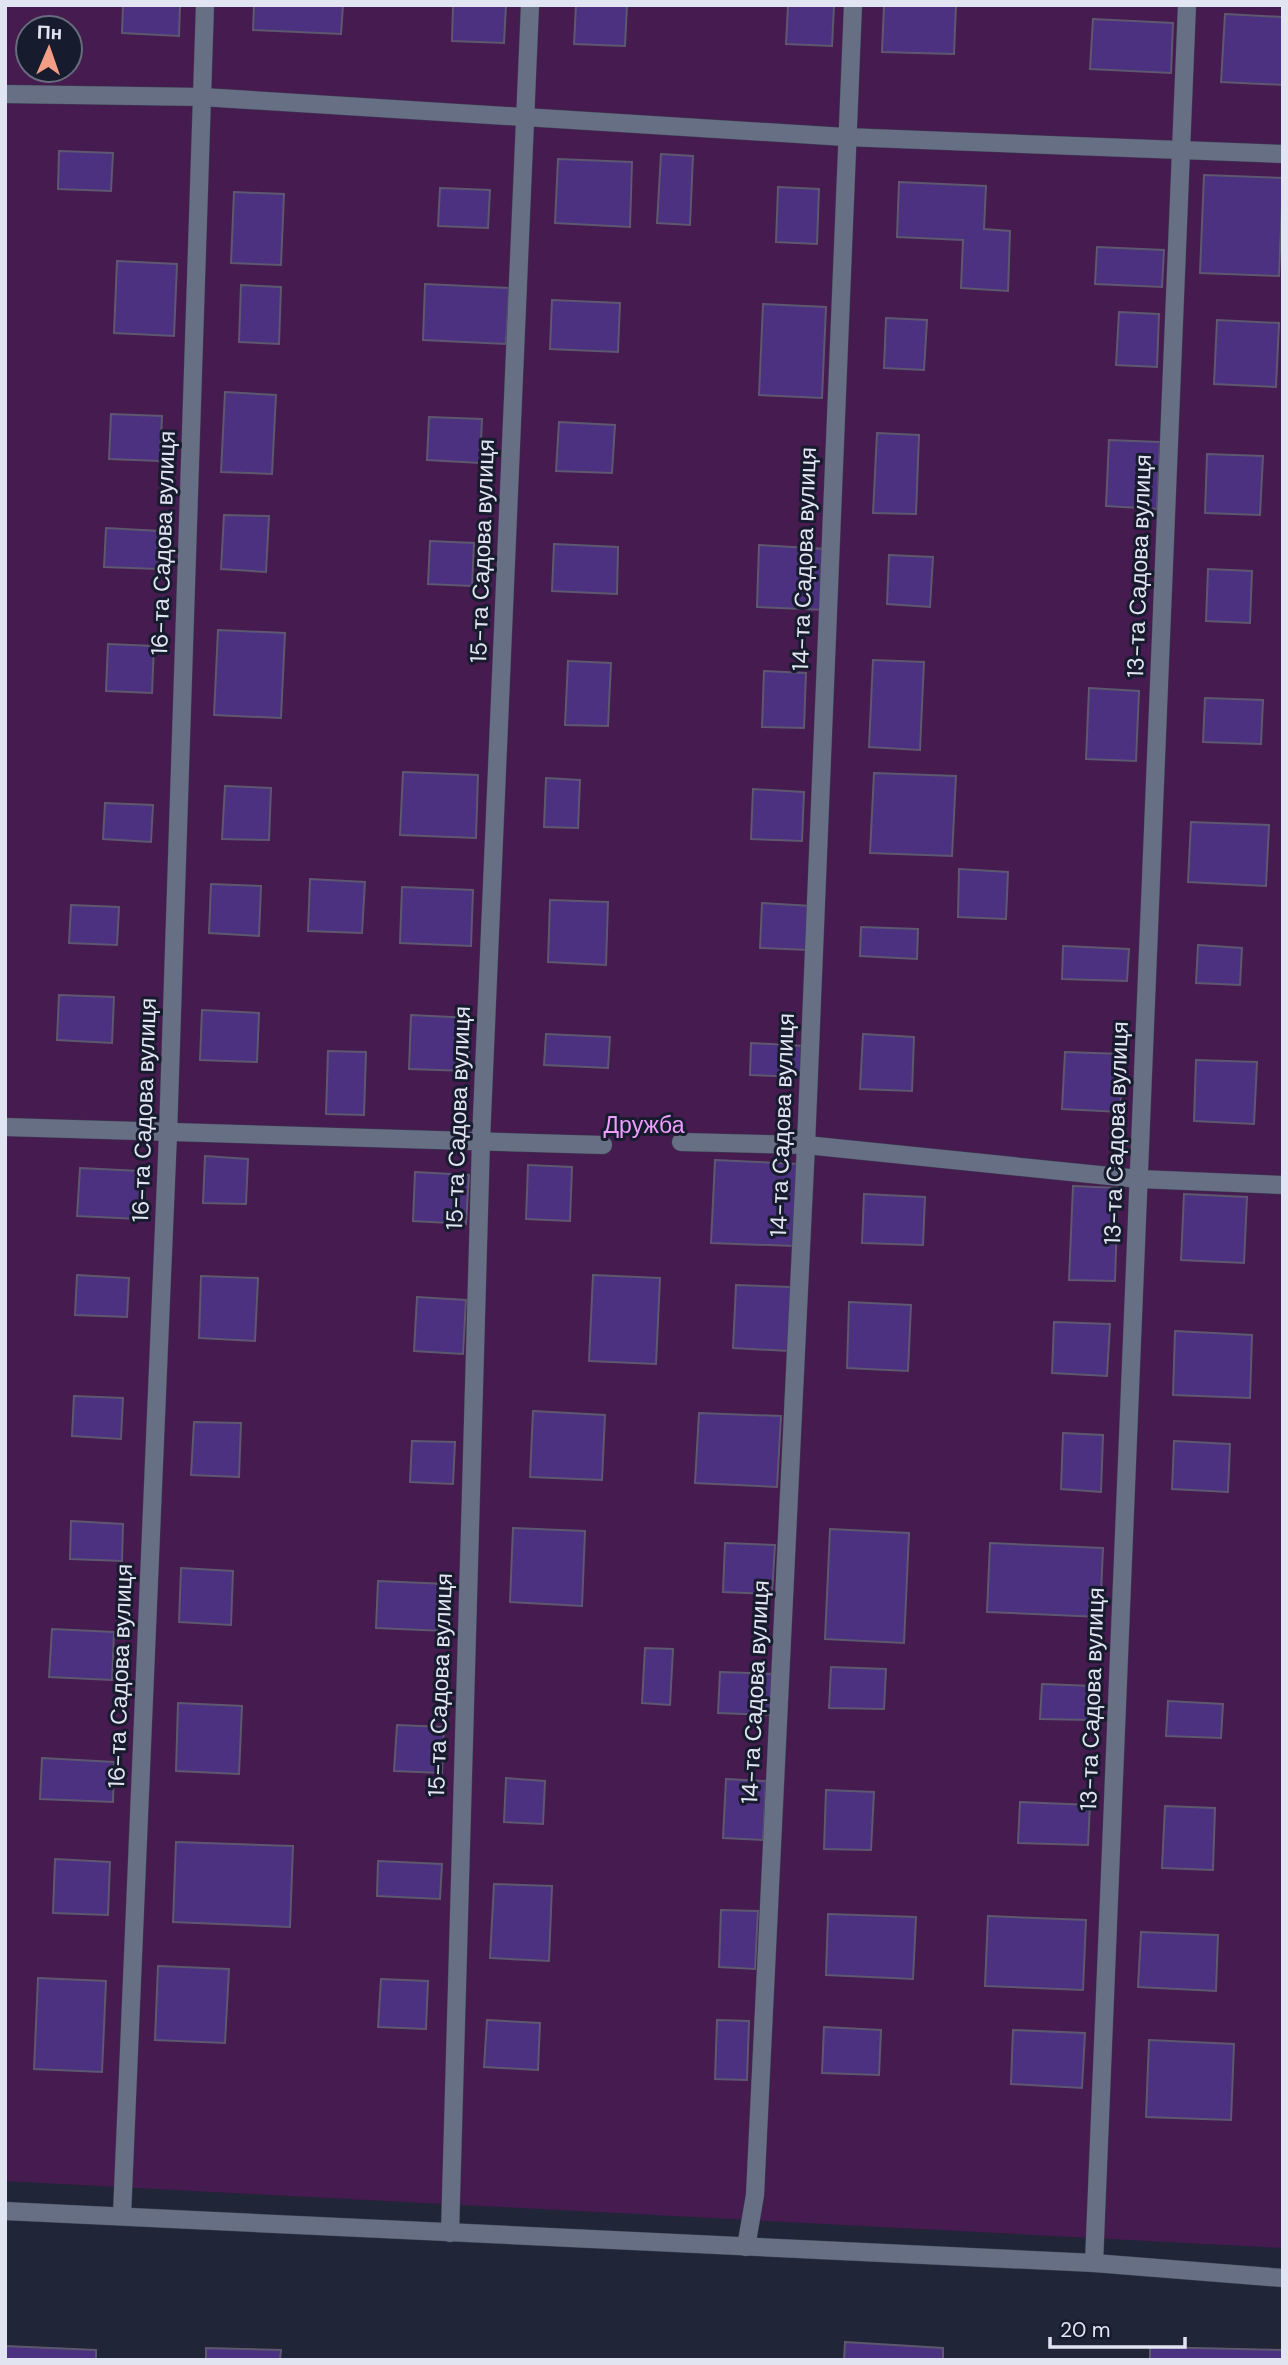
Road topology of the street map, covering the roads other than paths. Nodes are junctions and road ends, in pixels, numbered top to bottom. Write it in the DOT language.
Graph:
graph roads {
  1 [pos="205,5"];
  2 [pos="530,5"];
  3 [pos="853,5"];
  4 [pos="1187,5"];
  5 [pos="5,94"];
  6 [pos="202,97"];
  7 [pos="525,118"];
  8 [pos="845,137"];
  9 [pos="1181,150"];
  10 [pos="1283,154"];
  11 [pos="5,1127"];
  12 [pos="168,1134"];
  13 [pos="481,1140"];
  14 [pos="681,1142"];
  15 [pos="603,1145"];
  16 [pos="806,1145"];
  17 [pos="1139,1178"];
  18 [pos="1283,1185"];
  19 [pos="5,2211"];
  20 [pos="122,2215"];
  21 [pos="450,2233"];
  22 [pos="746,2247"];
  23 [pos="1094,2263"];
  24 [pos="1283,2278"];
  1 -- 6 [label="street, 16-та Садова вулиця"];
  2 -- 7 [label="street, 15-та Садова вулиця"];
  3 -- 8 [label="street, 14-та Садова вулиця"];
  4 -- 9 [label="street, 13-та Садова вулиця"];
  5 -- 6 [label="street"];
  6 -- 7 [label="street"];
  6 -- 12 [label="street, 16-та Садова вулиця"];
  7 -- 8 [label="street"];
  7 -- 13 [label="street, 15-та Садова вулиця"];
  8 -- 9 [label="street"];
  8 -- 16 [label="street, 14-та Садова вулиця"];
  9 -- 10 [label="street"];
  9 -- 17 [label="street, 13-та Садова вулиця"];
  11 -- 12 [label="street"];
  12 -- 13 [label="street"];
  12 -- 20 [label="street, 16-та Садова вулиця"];
  13 -- 15 [label="street"];
  13 -- 21 [label="street, 15-та Садова вулиця"];
  14 -- 16 [label="street"];
  16 -- 17 [label="street"];
  16 -- 22 [label="street, 14-та Садова вулиця"];
  17 -- 18 [label="street"];
  17 -- 23 [label="street, 13-та Садова вулиця"];
  19 -- 20 [label="street"];
  20 -- 21 [label="street"];
  21 -- 22 [label="street"];
  22 -- 23 [label="street"];
  23 -- 24 [label="street"];
}
